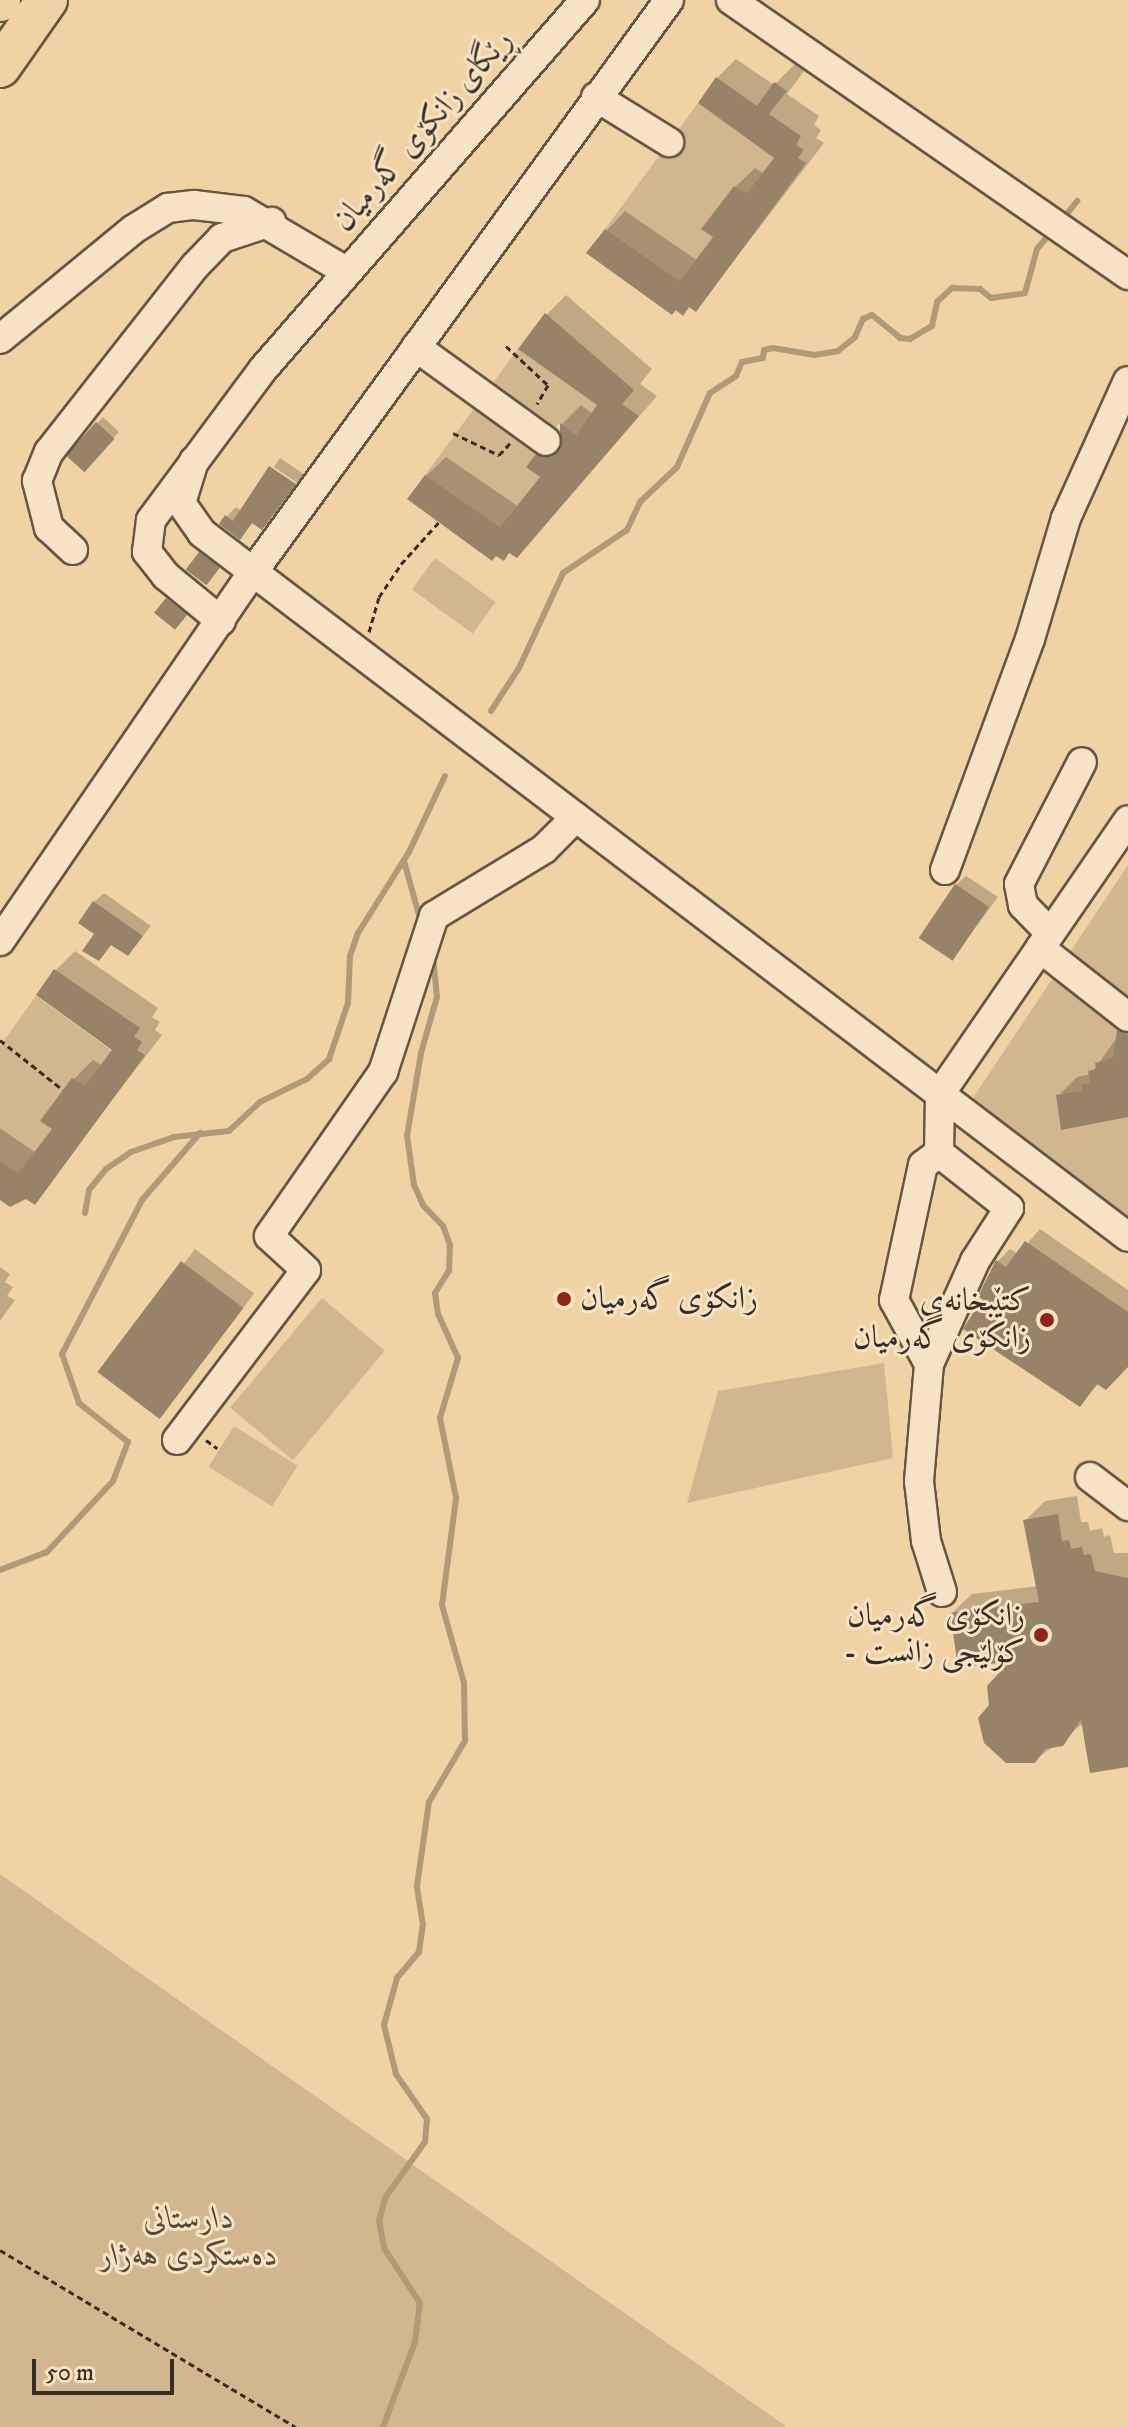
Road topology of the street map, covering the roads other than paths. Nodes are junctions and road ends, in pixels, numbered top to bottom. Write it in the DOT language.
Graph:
graph roads {
  1 [pos="47,0"];
  2 [pos="585,0"];
  3 [pos="669,0"];
  4 [pos="731,0"];
  5 [pos="738,0"];
  6 [pos="0,67"];
  7 [pos="596,97"];
  8 [pos="669,142"];
  9 [pos="271,222"];
  10 [pos="346,271"];
  11 [pos="1128,273"];
  12 [pos="0,339"];
  13 [pos="416,347"];
  14 [pos="1128,381"];
  15 [pos="546,441"];
  16 [pos="194,461"];
  17 [pos="73,550"];
  18 [pos="253,572"];
  19 [pos="221,621"];
  20 [pos="1082,762"];
  21 [pos="576,817"];
  22 [pos="1125,829"];
  23 [pos="945,870"];
  24 [pos="0,941"];
  25 [pos="1045,941"];
  26 [pos="1128,1017"];
  27 [pos="940,1094"];
  28 [pos="939,1153"];
  29 [pos="1128,1237"];
  30 [pos="929,1364"];
  31 [pos="177,1440"];
  32 [pos="1090,1477"];
  33 [pos="1128,1506"];
  34 [pos="942,1592"];
  1 -- 6 [label="highway"];
  2 -- 10 [label="street, ڕێگای زانکۆی گەرمیان"];
  3 -- 7 [label="street"];
  4 -- 11 [label="street"];
  5 -- 11 [label="street"];
  7 -- 8 [label="street"];
  7 -- 13 [label="street"];
  9 -- 10 [label="street, ڕێگای زانکۆی گەرمیان"];
  9 -- 12 [label="street, ڕێگای زانکۆی گەرمیان"];
  9 -- 17 [label="street"];
  10 -- 16 [label="street, ڕێگای زانکۆی گەرمیان"];
  13 -- 15 [label="street"];
  13 -- 18 [label="street"];
  14 -- 23 [label="street"];
  16 -- 18 [label="street"];
  16 -- 19 [label="street, ڕێگای زانکۆی گەرمیان"];
  18 -- 19 [label="street"];
  18 -- 21 [label="street"];
  19 -- 24 [label="street"];
  20 -- 25 [label="street"];
  21 -- 27 [label="street"];
  21 -- 31 [label="street"];
  22 -- 25 [label="street"];
  25 -- 26 [label="street"];
  25 -- 27 [label="street"];
  27 -- 28 [label="street"];
  27 -- 29 [label="street"];
  28 -- 30 [label="street"];
  28 -- 30 [label="street"];
  30 -- 34 [label="street"];
  32 -- 33 [label="street"];
}
